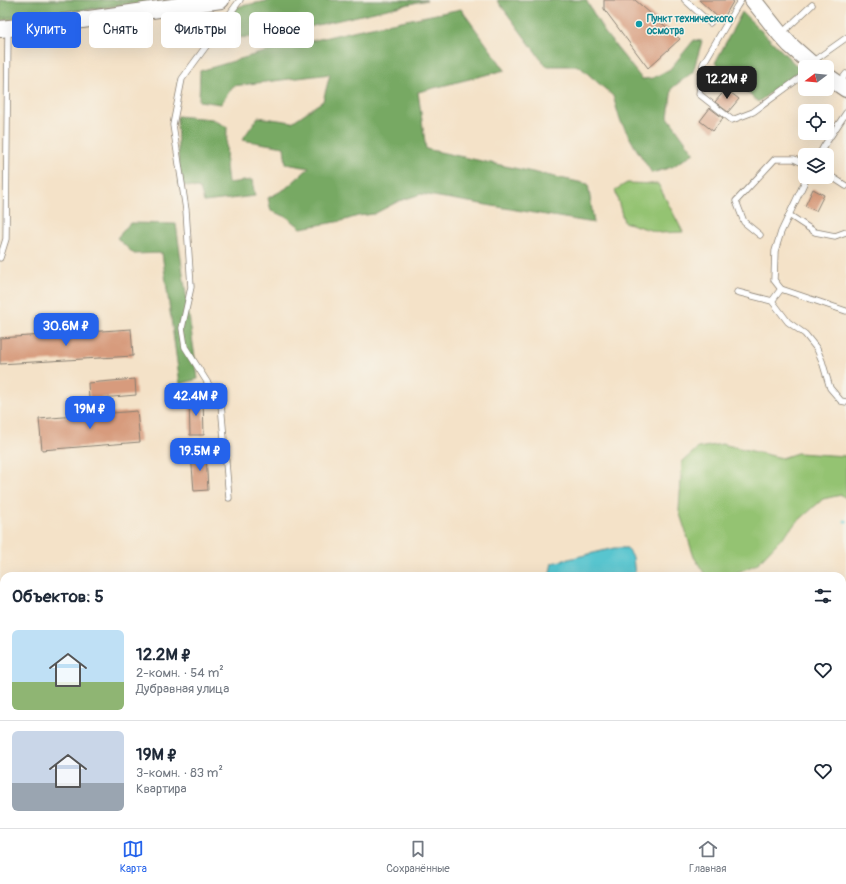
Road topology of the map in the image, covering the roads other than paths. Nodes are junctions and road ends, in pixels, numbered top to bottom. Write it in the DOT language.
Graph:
graph roads {
  1 [pos="221,0"];
  2 [pos="240,0"];
  3 [pos="685,0"];
  4 [pos="741,0"];
  5 [pos="753,0"];
  6 [pos="812,5"];
  7 [pos="710,23"];
  8 [pos="4,29"];
  9 [pos="780,34"];
  10 [pos="846,38"];
  11 [pos="803,60"];
  12 [pos="820,60"];
  13 [pos="798,77"];
  14 [pos="846,113"];
  15 [pos="823,148"];
  16 [pos="798,161"];
  17 [pos="834,178"];
  18 [pos="804,184"];
  19 [pos="846,186"];
  20 [pos="789,215"];
  21 [pos="846,232"];
  22 [pos="760,235"];
  23 [pos="0,258"];
  24 [pos="781,289"];
  25 [pos="737,292"];
  26 [pos="772,301"];
  27 [pos="846,311"];
  28 [pos="846,402"];
  29 [pos="229,498"];
  1 -- 8 [label="main road"];
  2 -- 29 [label="lane"];
  3 -- 7 [label="lane"];
  4 -- 13 [label="lane"];
  5 -- 9 [label="main road"];
  6 -- 9 [label="lane"];
  8 -- 23 [label="lane"];
  9 -- 11 [label="main road"];
  10 -- 12 [label="lane"];
  14 -- 15 [label="lane"];
  16 -- 22 [label="lane"];
  17 -- 19 [label="lane"];
  18 -- 20 [label="lane"];
  20 -- 21 [label="lane"];
  20 -- 24 [label="lane"];
  24 -- 26 [label="lane"];
  24 -- 27 [label="lane"];
  25 -- 26 [label="lane"];
  26 -- 28 [label="lane"];
}
